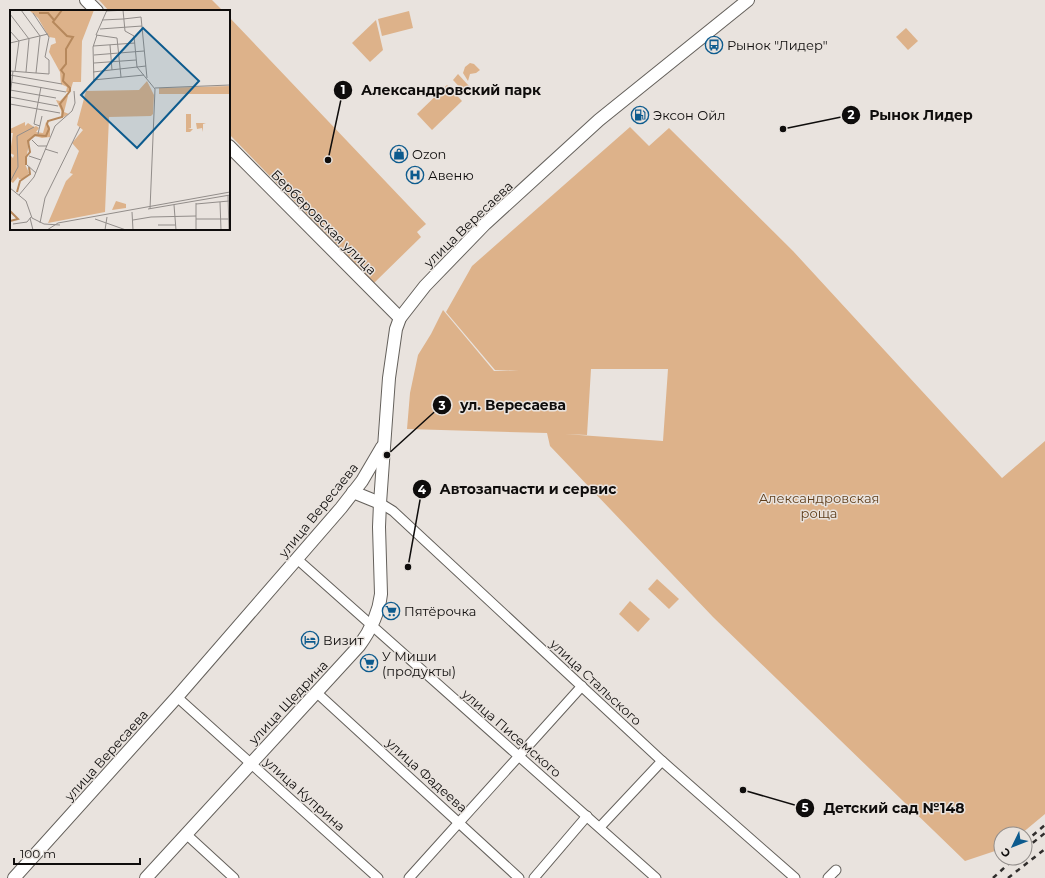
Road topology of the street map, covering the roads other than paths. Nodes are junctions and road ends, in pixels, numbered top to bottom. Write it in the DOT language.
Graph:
graph roads {
  1 [pos="86,0"];
  2 [pos="748,0"];
  3 [pos="96,10"];
  4 [pos="230,147"];
  5 [pos="400,318"];
  6 [pos="384,443"];
  7 [pos="353,492"];
  8 [pos="380,503"];
  9 [pos="297,559"];
  10 [pos="371,627"];
  11 [pos="582,686"];
  12 [pos="316,692"];
  13 [pos="177,697"];
  14 [pos="519,756"];
  15 [pos="662,761"];
  16 [pos="252,763"];
  17 [pos="587,816"];
  18 [pos="459,822"];
  19 [pos="600,828"];
  20 [pos="186,834"];
  21 [pos="836,870"];
  22 [pos="14,878"];
  23 [pos="146,878"];
  24 [pos="234,878"];
  25 [pos="378,878"];
  26 [pos="409,878"];
  27 [pos="519,878"];
  28 [pos="534,878"];
  29 [pos="656,878"];
  30 [pos="795,878"];
  31 [pos="828,878"];
  1 -- 3 [label="main road"];
  2 -- 5 [label="main road, улица Вересаева"];
  4 -- 5 [label="main road, Берберовская улица"];
  5 -- 6 [label="main road, улица Вересаева"];
  6 -- 7 [label="main road, улица Вересаева"];
  6 -- 8 [label="main road, улица Щедрина"];
  7 -- 8 [label="main road"];
  7 -- 9 [label="main road, улица Вересаева"];
  8 -- 10 [label="main road, улица Щедрина"];
  8 -- 11 [label="street, улица Стальского"];
  9 -- 10 [label="street, улица Писемского"];
  9 -- 13 [label="main road, улица Вересаева"];
  10 -- 12 [label="main road, улица Щедрина"];
  10 -- 14 [label="street, улица Писемского"];
  11 -- 14 [label="street"];
  11 -- 15 [label="street, улица Стальского"];
  12 -- 16 [label="main road, улица Щедрина"];
  12 -- 18 [label="street, улица Фадеева"];
  13 -- 16 [label="street, улица Куприна"];
  13 -- 22 [label="main road, улица Вересаева"];
  14 -- 17 [label="street, улица Писемского"];
  14 -- 18 [label="street"];
  15 -- 19 [label="street"];
  15 -- 30 [label="street, улица Стальского"];
  16 -- 20 [label="main road, улица Щедрина"];
  16 -- 25 [label="street, улица Куприна"];
  17 -- 19 [label="street, улица Писемского"];
  17 -- 28 [label="street"];
  18 -- 26 [label="street"];
  18 -- 27 [label="street, улица Фадеева"];
  19 -- 29 [label="street, улица Писемского"];
  20 -- 23 [label="main road, улица Щедрина"];
  20 -- 24 [label="street"];
  21 -- 31 [label="street"];
}
